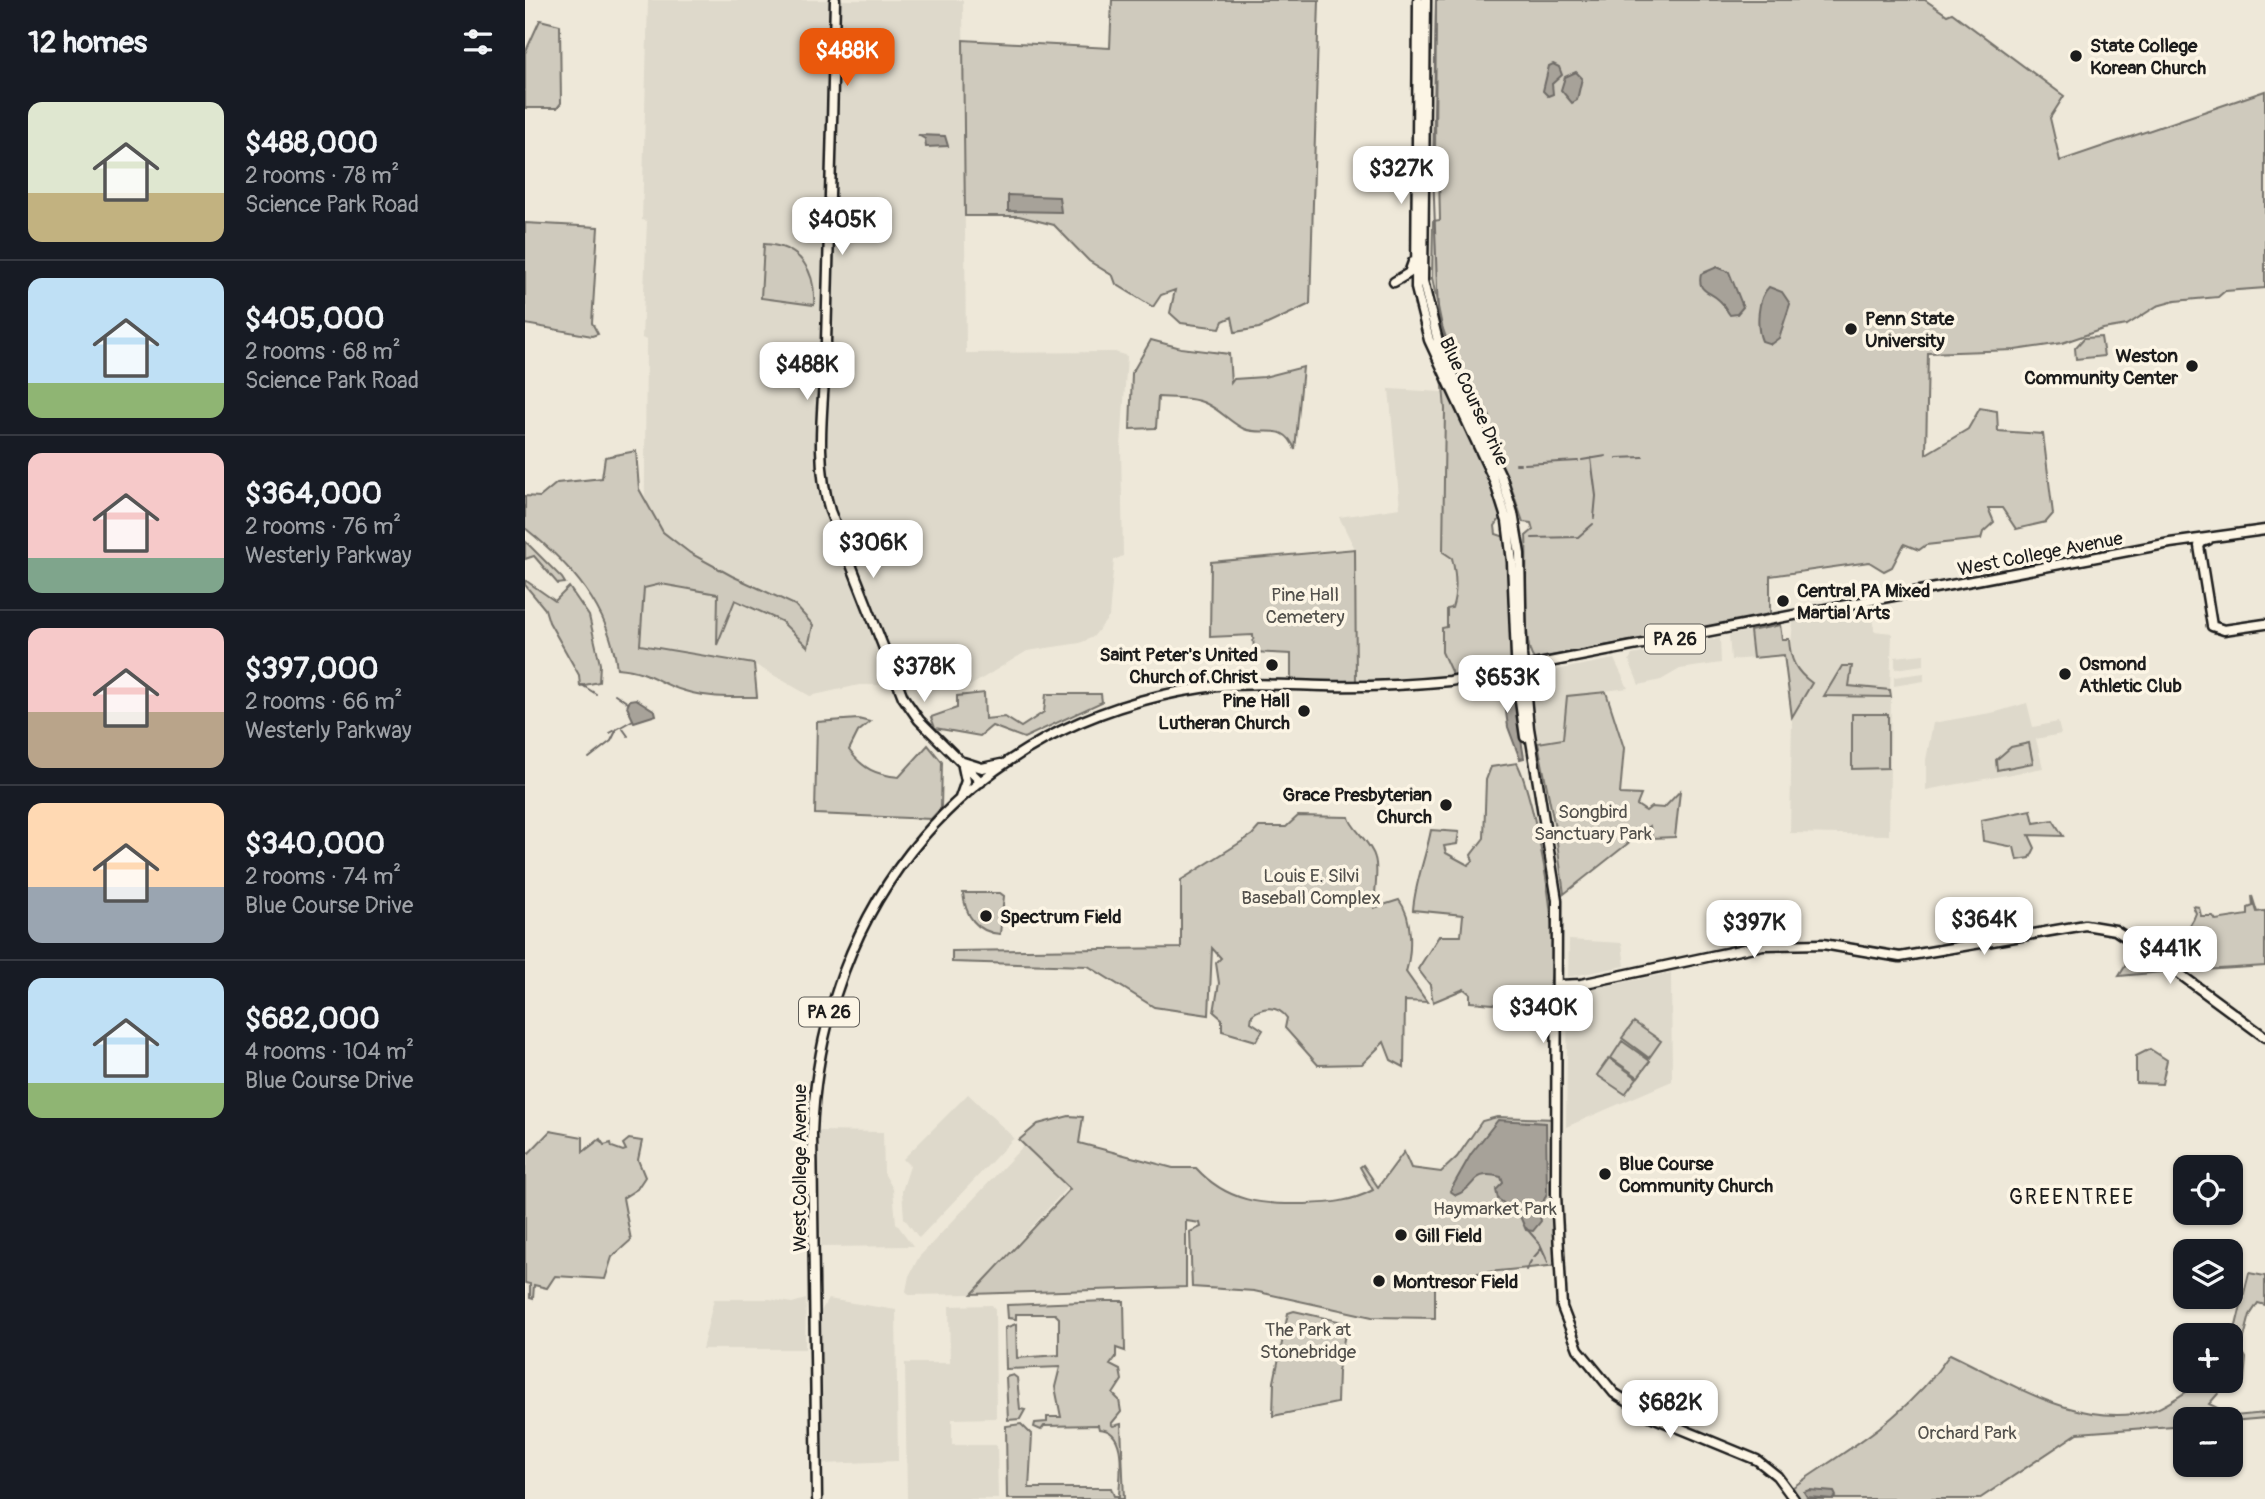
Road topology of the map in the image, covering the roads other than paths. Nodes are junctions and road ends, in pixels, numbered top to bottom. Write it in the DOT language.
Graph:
graph roads {
  1 [pos="835,0"];
  2 [pos="1418,0"];
  3 [pos="1426,0"];
  4 [pos="1415,256"];
  5 [pos="1394,282"];
  6 [pos="2265,530"];
  7 [pos="2231,535"];
  8 [pos="2160,545"];
  9 [pos="2204,589"];
  10 [pos="2265,624"];
  11 [pos="1520,668"];
  12 [pos="958,759"];
  13 [pos="1007,762"];
  14 [pos="981,782"];
  15 [pos="957,803"];
  16 [pos="1559,985"];
  17 [pos="2265,1037"];
  18 [pos="817,1499"];
  19 [pos="1794,1499"];
  1 -- 12 [label="main road"];
  2 -- 4 [label="main road, Blue Course Drive"];
  3 -- 11 [label="main road, Blue Course Drive"];
  4 -- 5 [label="main road"];
  4 -- 11 [label="main road, Blue Course Drive"];
  6 -- 7 [label="main road, West College Avenue / PA 26"];
  7 -- 8 [label="main road, West College Avenue / PA 26"];
  7 -- 9 [label="main road"];
  8 -- 9 [label="main road, PA 26"];
  8 -- 11 [label="main road, West College Avenue / PA 26"];
  9 -- 10 [label="main road, PA 26"];
  11 -- 13 [label="main road, West College Avenue / PA 26"];
  11 -- 16 [label="main road, Blue Course Drive"];
  12 -- 13 [label="main road"];
  12 -- 14 [label="main road"];
  12 -- 15 [label="main road"];
  13 -- 14 [label="main road, West College Avenue / PA 26"];
  14 -- 15 [label="main road, West College Avenue / PA 26"];
  15 -- 18 [label="main road, West College Avenue / PA 26"];
  16 -- 17 [label="main road"];
  16 -- 19 [label="main road, Blue Course Drive"];
}
